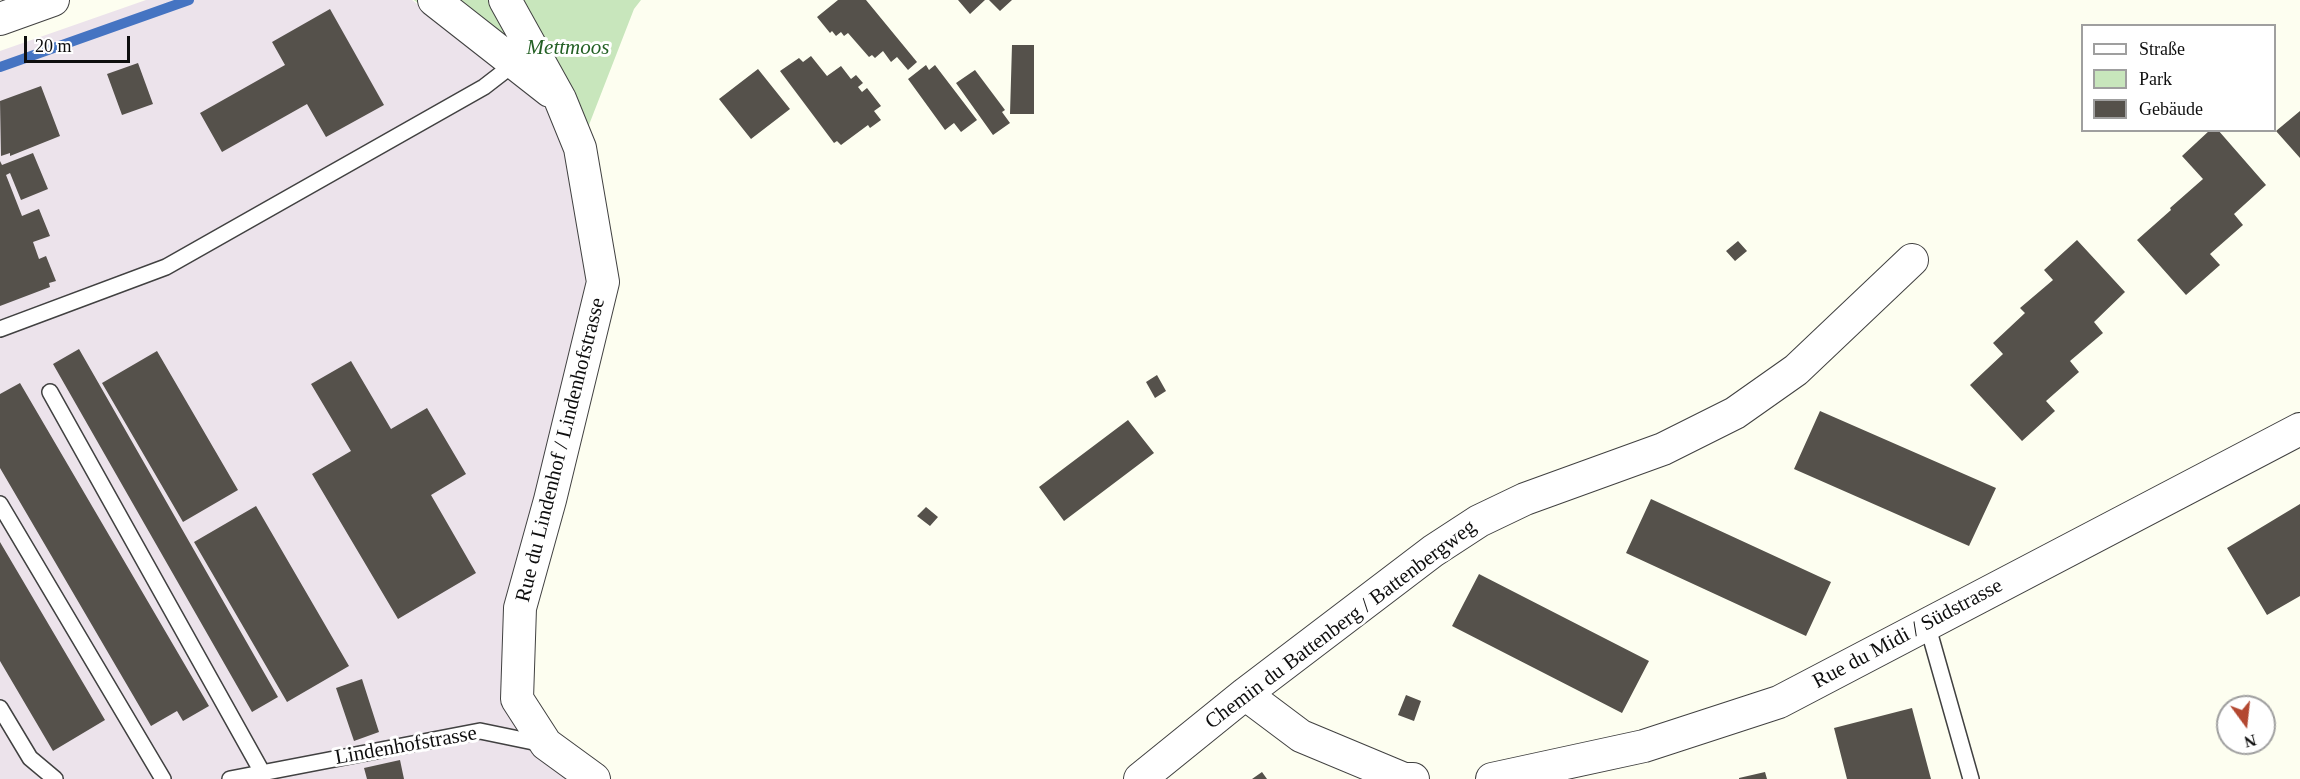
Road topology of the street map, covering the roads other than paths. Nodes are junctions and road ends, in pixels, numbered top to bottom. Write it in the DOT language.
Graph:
graph roads {
  1 [pos="53,0"];
  2 [pos="434,0"];
  3 [pos="505,0"];
  4 [pos="0,19"];
  5 [pos="515,63"];
  6 [pos="560,99"];
  7 [pos="1912,260"];
  8 [pos="0,329"];
  9 [pos="50,392"];
  10 [pos="2300,429"];
  11 [pos="0,504"];
  12 [pos="1927,624"];
  13 [pos="1245,694"];
  14 [pos="0,708"];
  15 [pos="546,744"];
  16 [pos="262,772"];
  17 [pos="55,779"];
  18 [pos="163,779"];
  19 [pos="230,779"];
  20 [pos="594,779"];
  21 [pos="1140,779"];
  22 [pos="1413,779"];
  23 [pos="1492,779"];
  24 [pos="1971,779"];
  1 -- 4 [label="street"];
  2 -- 5 [label="street"];
  3 -- 6 [label="street, Rue du Lindenhof / Lindenhofstrasse"];
  5 -- 6 [label="street"];
  5 -- 8 [label="lane"];
  6 -- 15 [label="street, Rue du Lindenhof / Lindenhofstrasse"];
  7 -- 13 [label="street, Chemin du Battenberg / Battenbergweg"];
  9 -- 16 [label="lane"];
  10 -- 12 [label="street, Rue du Midi / Südstrasse"];
  11 -- 18 [label="lane"];
  12 -- 23 [label="street, Rue du Midi / Südstrasse"];
  12 -- 24 [label="lane"];
  13 -- 21 [label="street, Chemin du Battenberg / Battenbergweg"];
  13 -- 22 [label="street"];
  14 -- 17 [label="lane"];
  15 -- 16 [label="lane, Lindenhofstrasse"];
  15 -- 20 [label="street, Rue du Lindenhof / Lindenhofstrasse"];
  16 -- 19 [label="lane, Lindenhofstrasse"];
}
